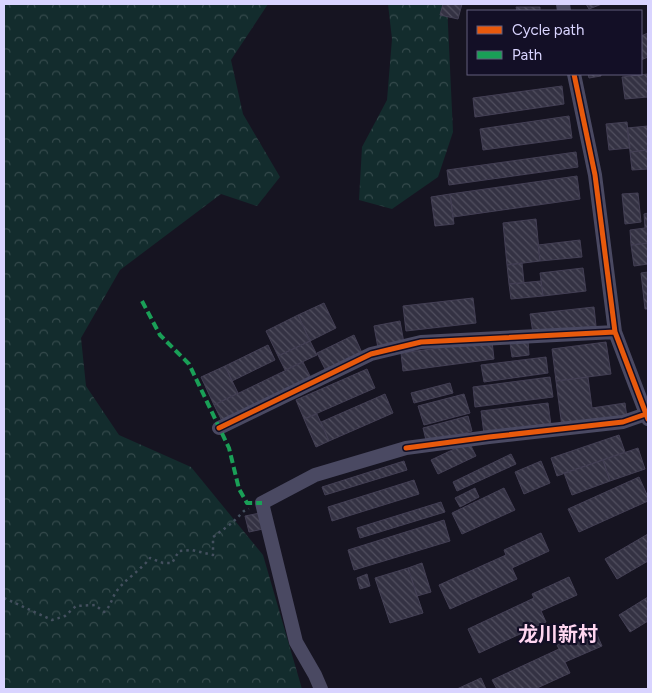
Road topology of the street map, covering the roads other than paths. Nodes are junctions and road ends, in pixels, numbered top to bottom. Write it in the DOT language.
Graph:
graph roads {
  1 [pos="574,75"];
  2 [pos="615,332"];
  3 [pos="642,382"];
  4 [pos="647,417"];
  5 [pos="219,428"];
  6 [pos="321,689"];
  1 -- 2 [label="street"];
  2 -- 3 [label="street"];
  2 -- 5 [label="street"];
  3 -- 4 [label="street"];
  4 -- 6 [label="street"];
}
